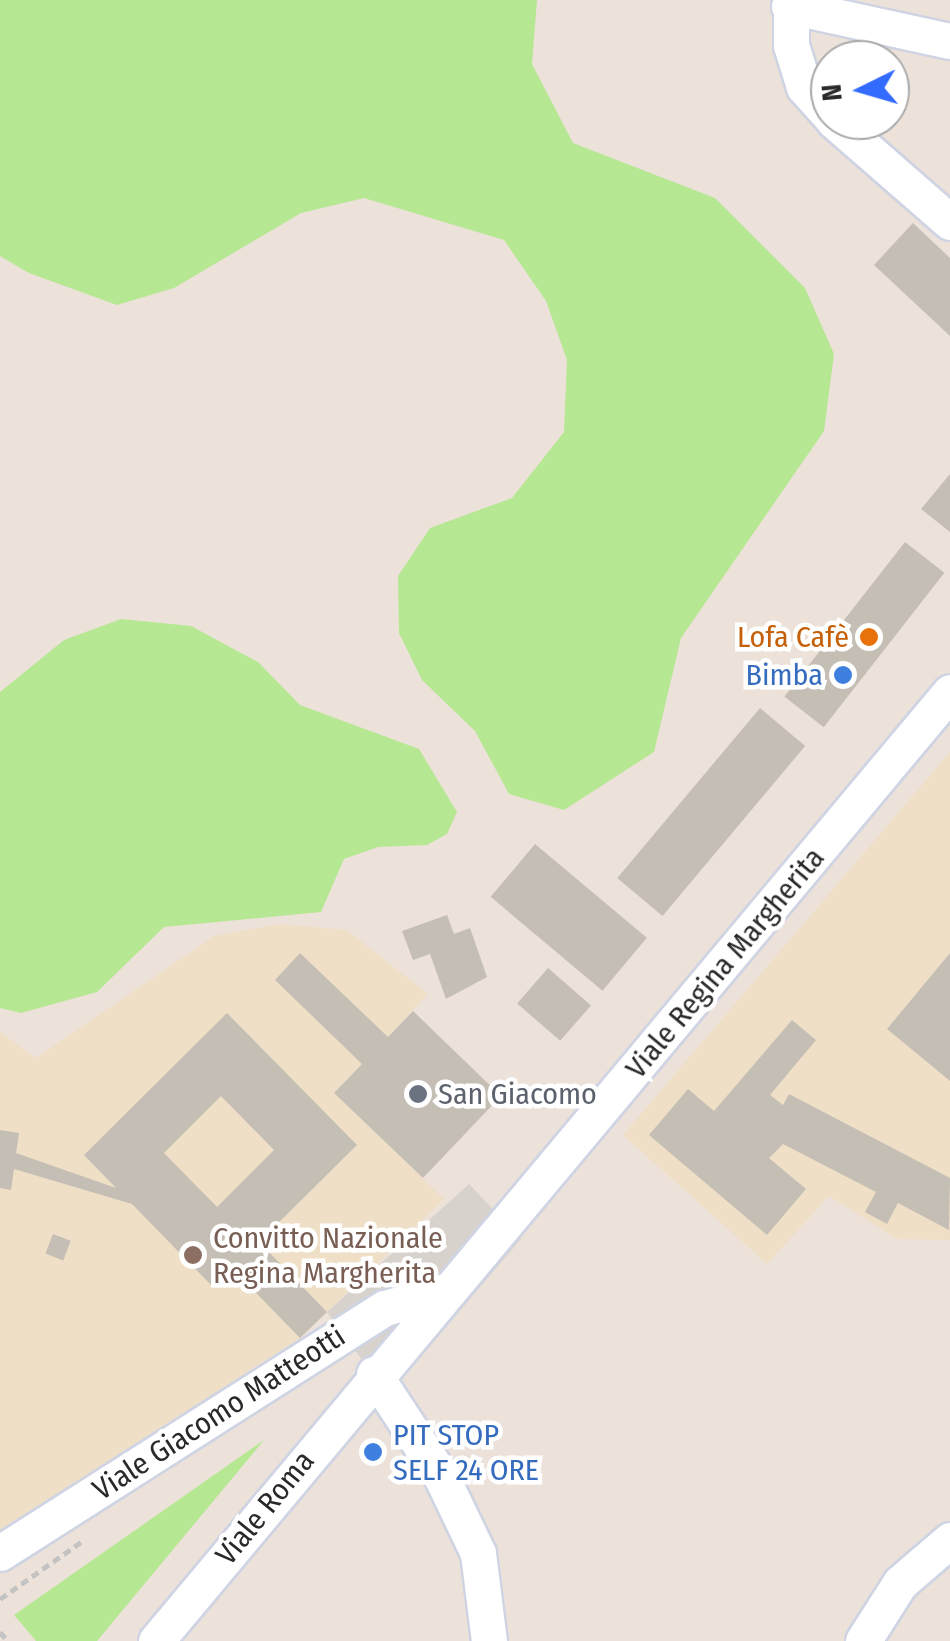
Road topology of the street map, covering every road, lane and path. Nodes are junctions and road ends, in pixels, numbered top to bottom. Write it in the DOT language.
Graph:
graph roads {
  1 [pos="791,3"];
  2 [pos="950,41"];
  3 [pos="810,94"];
  4 [pos="857,140"];
  5 [pos="950,222"];
  6 [pos="948,698"];
  7 [pos="446,1291"];
  8 [pos="374,1374"];
  9 [pos="94,1534"];
  10 [pos="950,1540"];
  11 [pos="0,1553"];
  12 [pos="0,1599"];
  13 [pos="0,1632"];
  14 [pos="8,1641"];
  15 [pos="156,1641"];
  16 [pos="490,1641"];
  17 [pos="863,1641"];
  1 -- 2 [label="street"];
  1 -- 3 [label="street"];
  4 -- 5 [label="street"];
  6 -- 7 [label="street, Viale Regina Margherita"];
  7 -- 8 [label="street, Viale Roma"];
  7 -- 11 [label="street, Viale Giacomo Matteotti"];
  8 -- 15 [label="street, Viale Roma"];
  8 -- 16 [label="street"];
  9 -- 12 [label="path"];
  10 -- 17 [label="street"];
  13 -- 14 [label="path"];
}
